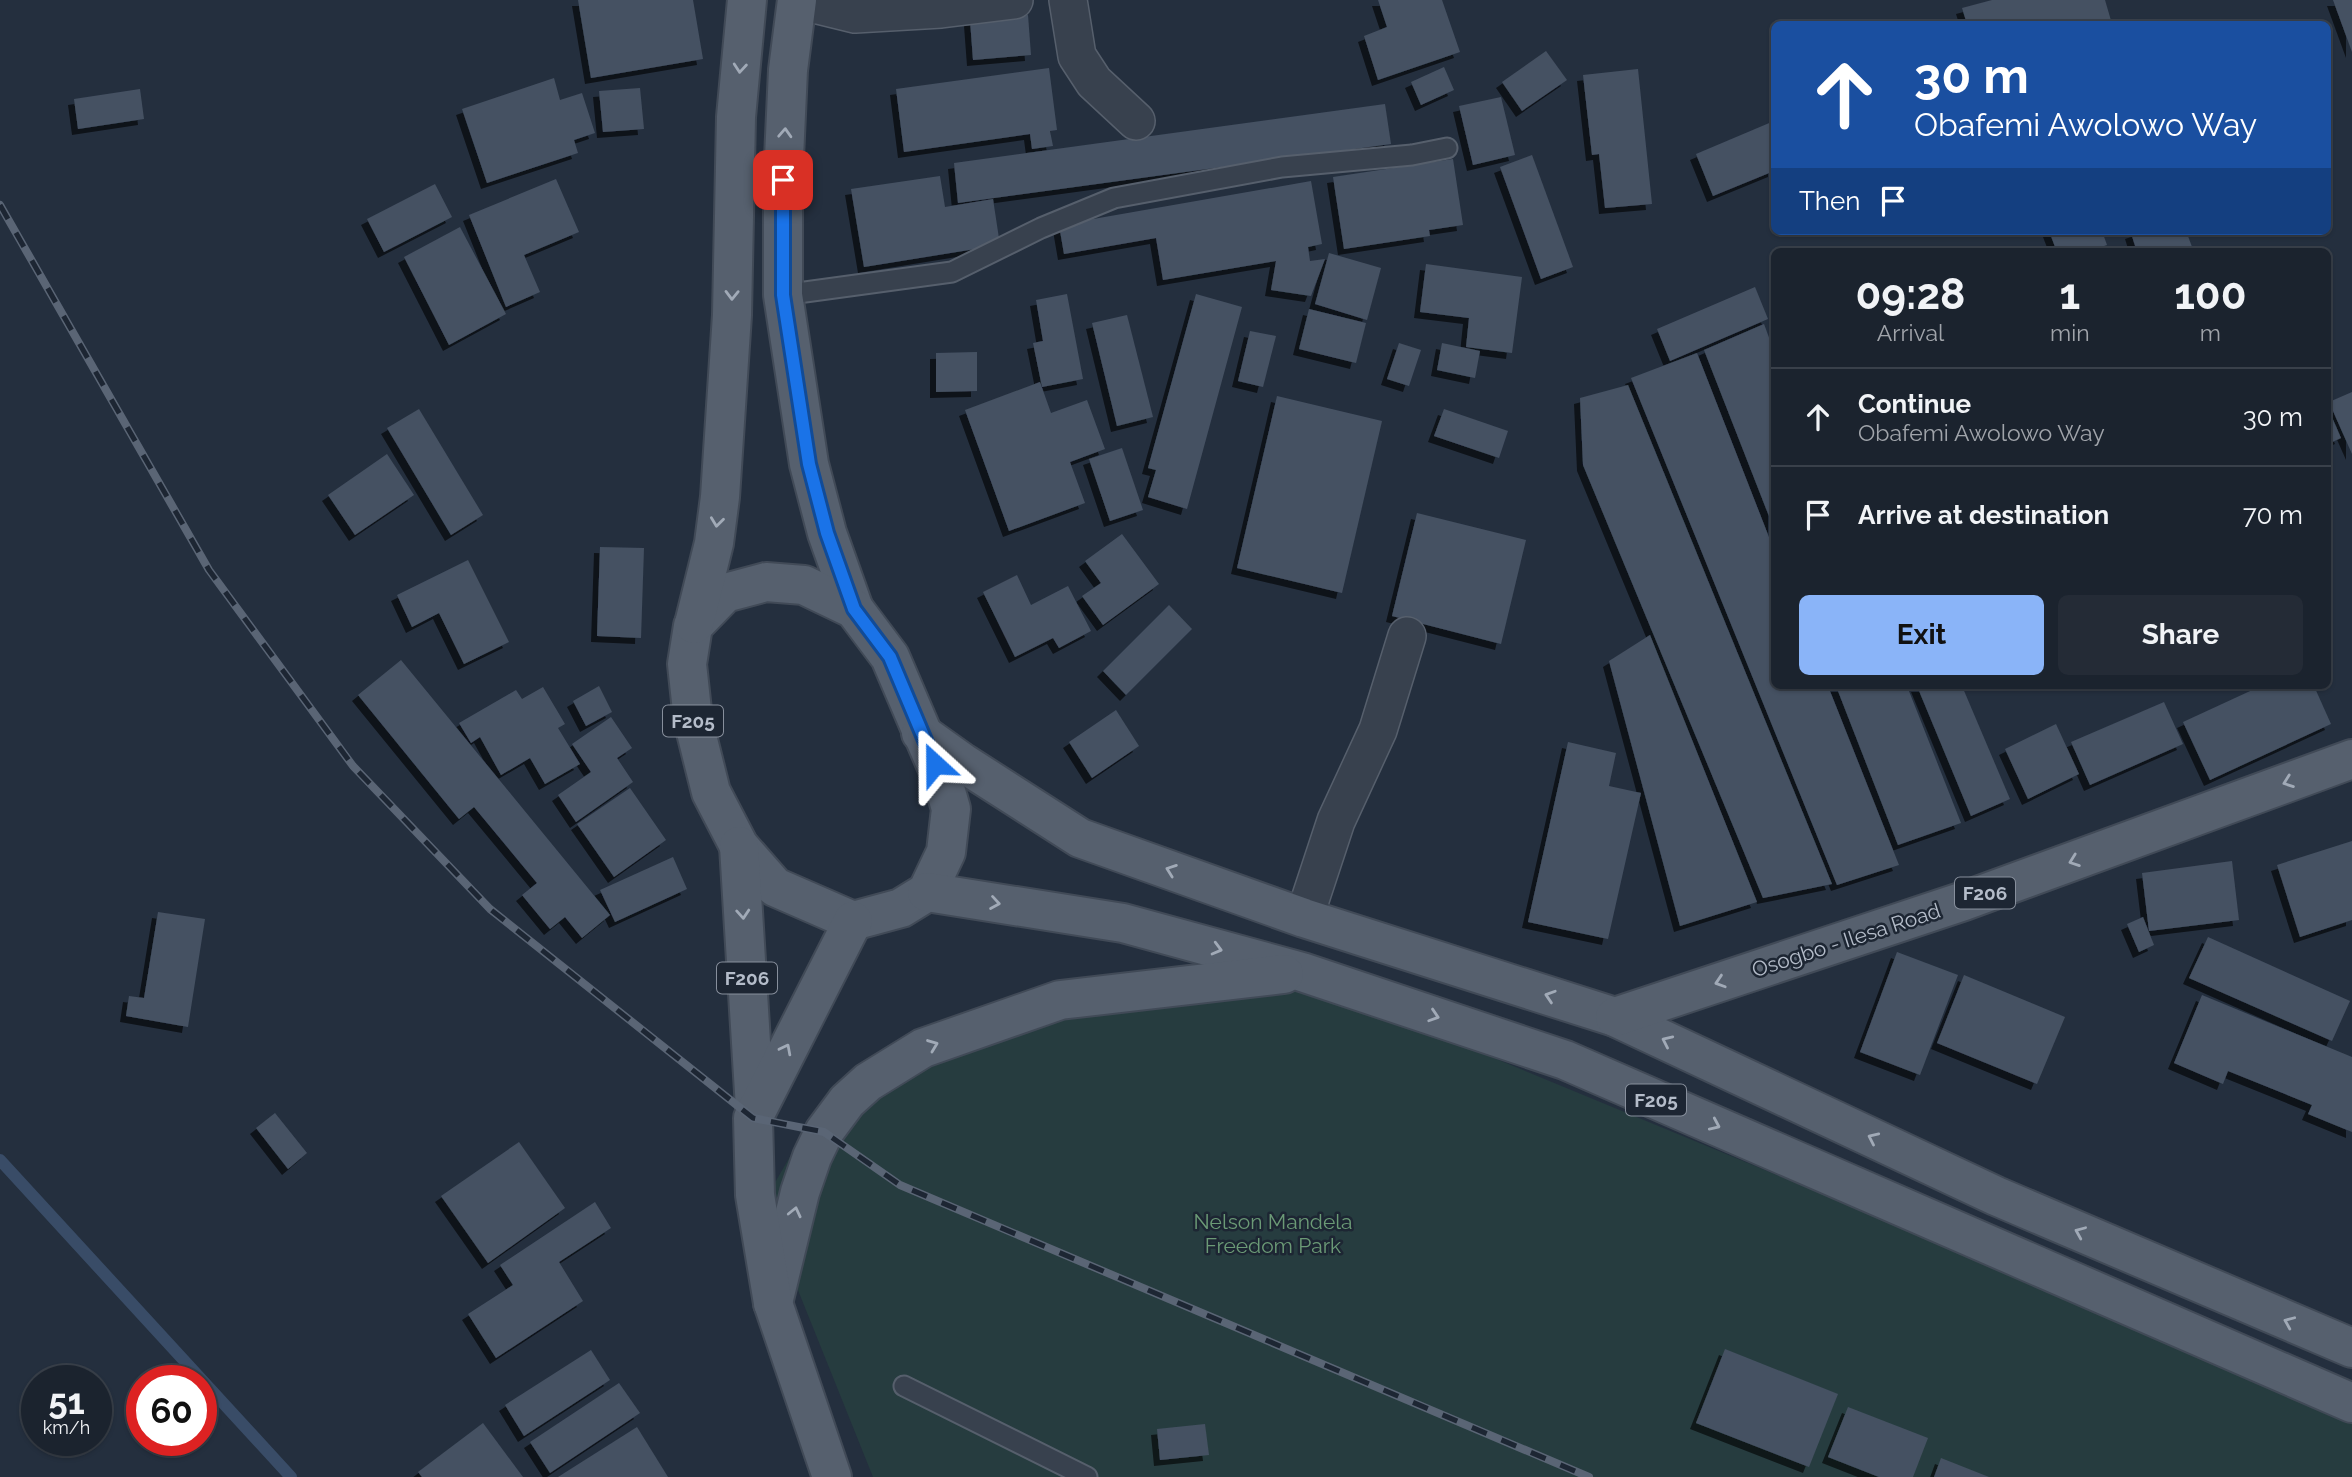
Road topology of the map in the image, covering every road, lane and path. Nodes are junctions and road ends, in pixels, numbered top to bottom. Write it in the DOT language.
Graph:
graph roads {
  1 [pos="747,0"];
  2 [pos="797,0"];
  3 [pos="1068,0"];
  4 [pos="1012,1"];
  5 [pos="1136,121"];
  6 [pos="1447,148"];
  7 [pos="783,295"];
  8 [pos="854,609"];
  9 [pos="693,626"];
  10 [pos="1407,636"];
  11 [pos="921,733"];
  12 [pos="2352,759"];
  13 [pos="739,846"];
  14 [pos="928,892"];
  15 [pos="1304,918"];
  16 [pos="853,921"];
  17 [pos="1302,972"];
  18 [pos="1615,1017"];
  19 [pos="755,1110"];
  20 [pos="774,1303"];
  21 [pos="2352,1348"];
  22 [pos="904,1386"];
  23 [pos="2352,1403"];
  24 [pos="832,1477"];
  25 [pos="1087,1477"];
  1 -- 9 [label="main road, F205, one-way"];
  2 -- 4 [label="street"];
  7 -- 2 [label="main road, one-way"];
  3 -- 5 [label="street"];
  6 -- 7 [label="lane"];
  7 -- 8 [label="main road"];
  8 -- 9 [label="main road"];
  8 -- 11 [label="main road"];
  9 -- 13 [label="main road, F205"];
  10 -- 15 [label="street"];
  11 -- 14 [label="main road"];
  15 -- 11 [label="main road, F205, one-way"];
  12 -- 18 [label="main road, Osogbo - Ilesa Road / F206, one-way"];
  13 -- 16 [label="main road, F205"];
  13 -- 19 [label="main road, F206, one-way"];
  14 -- 16 [label="main road"];
  14 -- 17 [label="main road, F205, one-way"];
  18 -- 15 [label="main road, F205, one-way"];
  19 -- 16 [label="main road, F206, one-way"];
  20 -- 17 [label="main road, one-way"];
  17 -- 23 [label="main road, F205, one-way"];
  21 -- 18 [label="main road, F205, one-way"];
  19 -- 20 [label="main road, F206"];
  20 -- 24 [label="main road, F206"];
  22 -- 25 [label="lane"];
}
